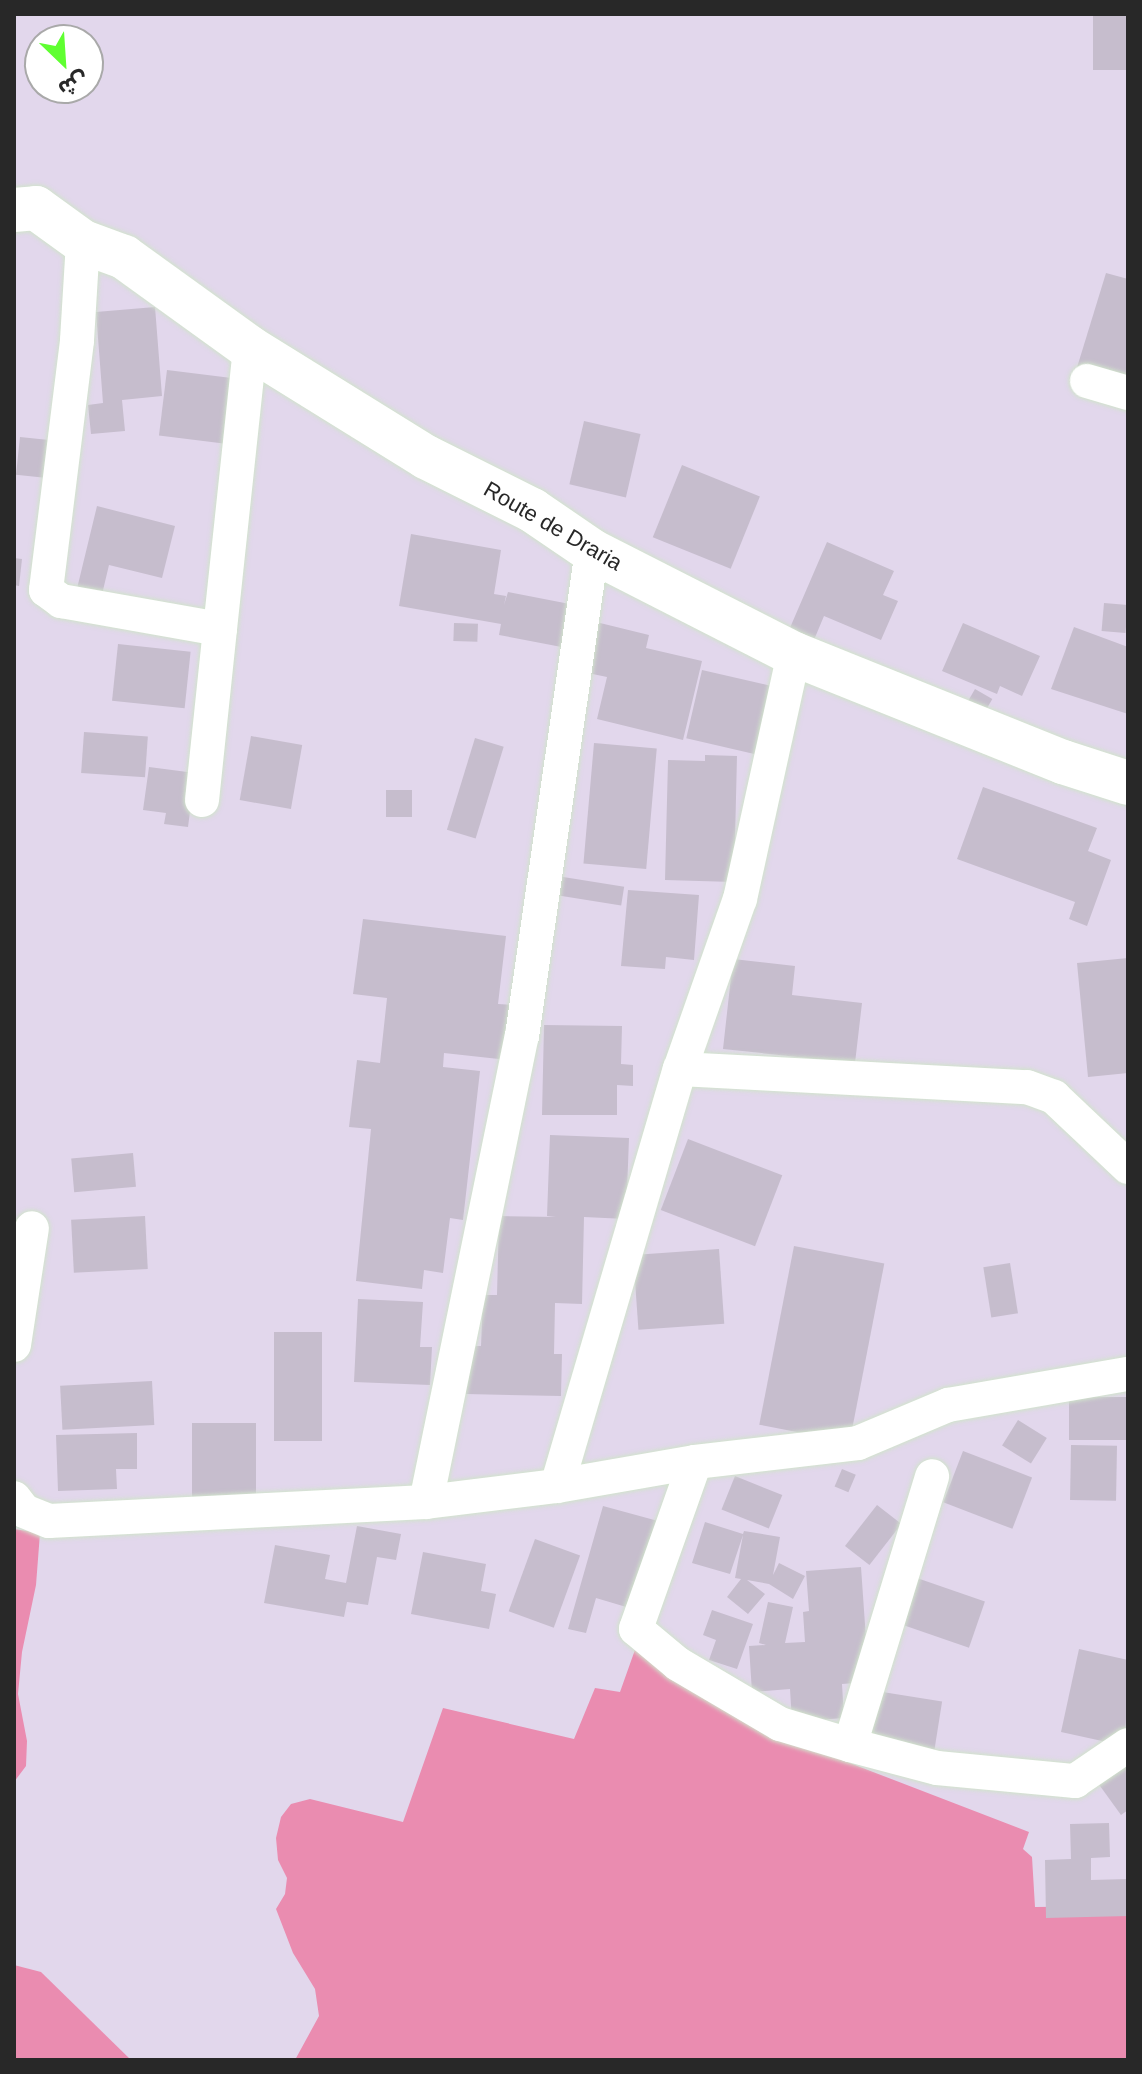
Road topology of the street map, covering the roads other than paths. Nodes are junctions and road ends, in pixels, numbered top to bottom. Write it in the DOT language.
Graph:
graph roads {
  1 [pos="14,210"];
  2 [pos="83,242"];
  3 [pos="250,348"];
  4 [pos="1087,381"];
  5 [pos="1128,393"];
  6 [pos="592,551"];
  7 [pos="220,629"];
  8 [pos="794,654"];
  9 [pos="1128,783"];
  10 [pos="202,800"];
  11 [pos="680,1069"];
  12 [pos="1128,1167"];
  13 [pos="32,1228"];
  14 [pos="14,1345"];
  15 [pos="1128,1374"];
  16 [pos="695,1462"];
  17 [pos="932,1476"];
  18 [pos="557,1486"];
  19 [pos="14,1498"];
  20 [pos="426,1502"];
  21 [pos="850,1745"];
  22 [pos="1128,1745"];
  1 -- 2 [label="main road, Route de Draria"];
  2 -- 3 [label="main road, Route de Draria"];
  2 -- 7 [label="street"];
  3 -- 6 [label="main road, Route de Draria"];
  3 -- 7 [label="street"];
  4 -- 5 [label="street"];
  6 -- 8 [label="main road, Route de Draria"];
  6 -- 20 [label="street"];
  7 -- 10 [label="street"];
  8 -- 9 [label="main road, Route de Draria"];
  8 -- 11 [label="street"];
  11 -- 12 [label="street"];
  11 -- 18 [label="street"];
  13 -- 14 [label="street"];
  15 -- 16 [label="street"];
  16 -- 18 [label="street"];
  16 -- 21 [label="street"];
  17 -- 21 [label="street"];
  18 -- 20 [label="street"];
  19 -- 20 [label="street"];
  21 -- 22 [label="street"];
}
